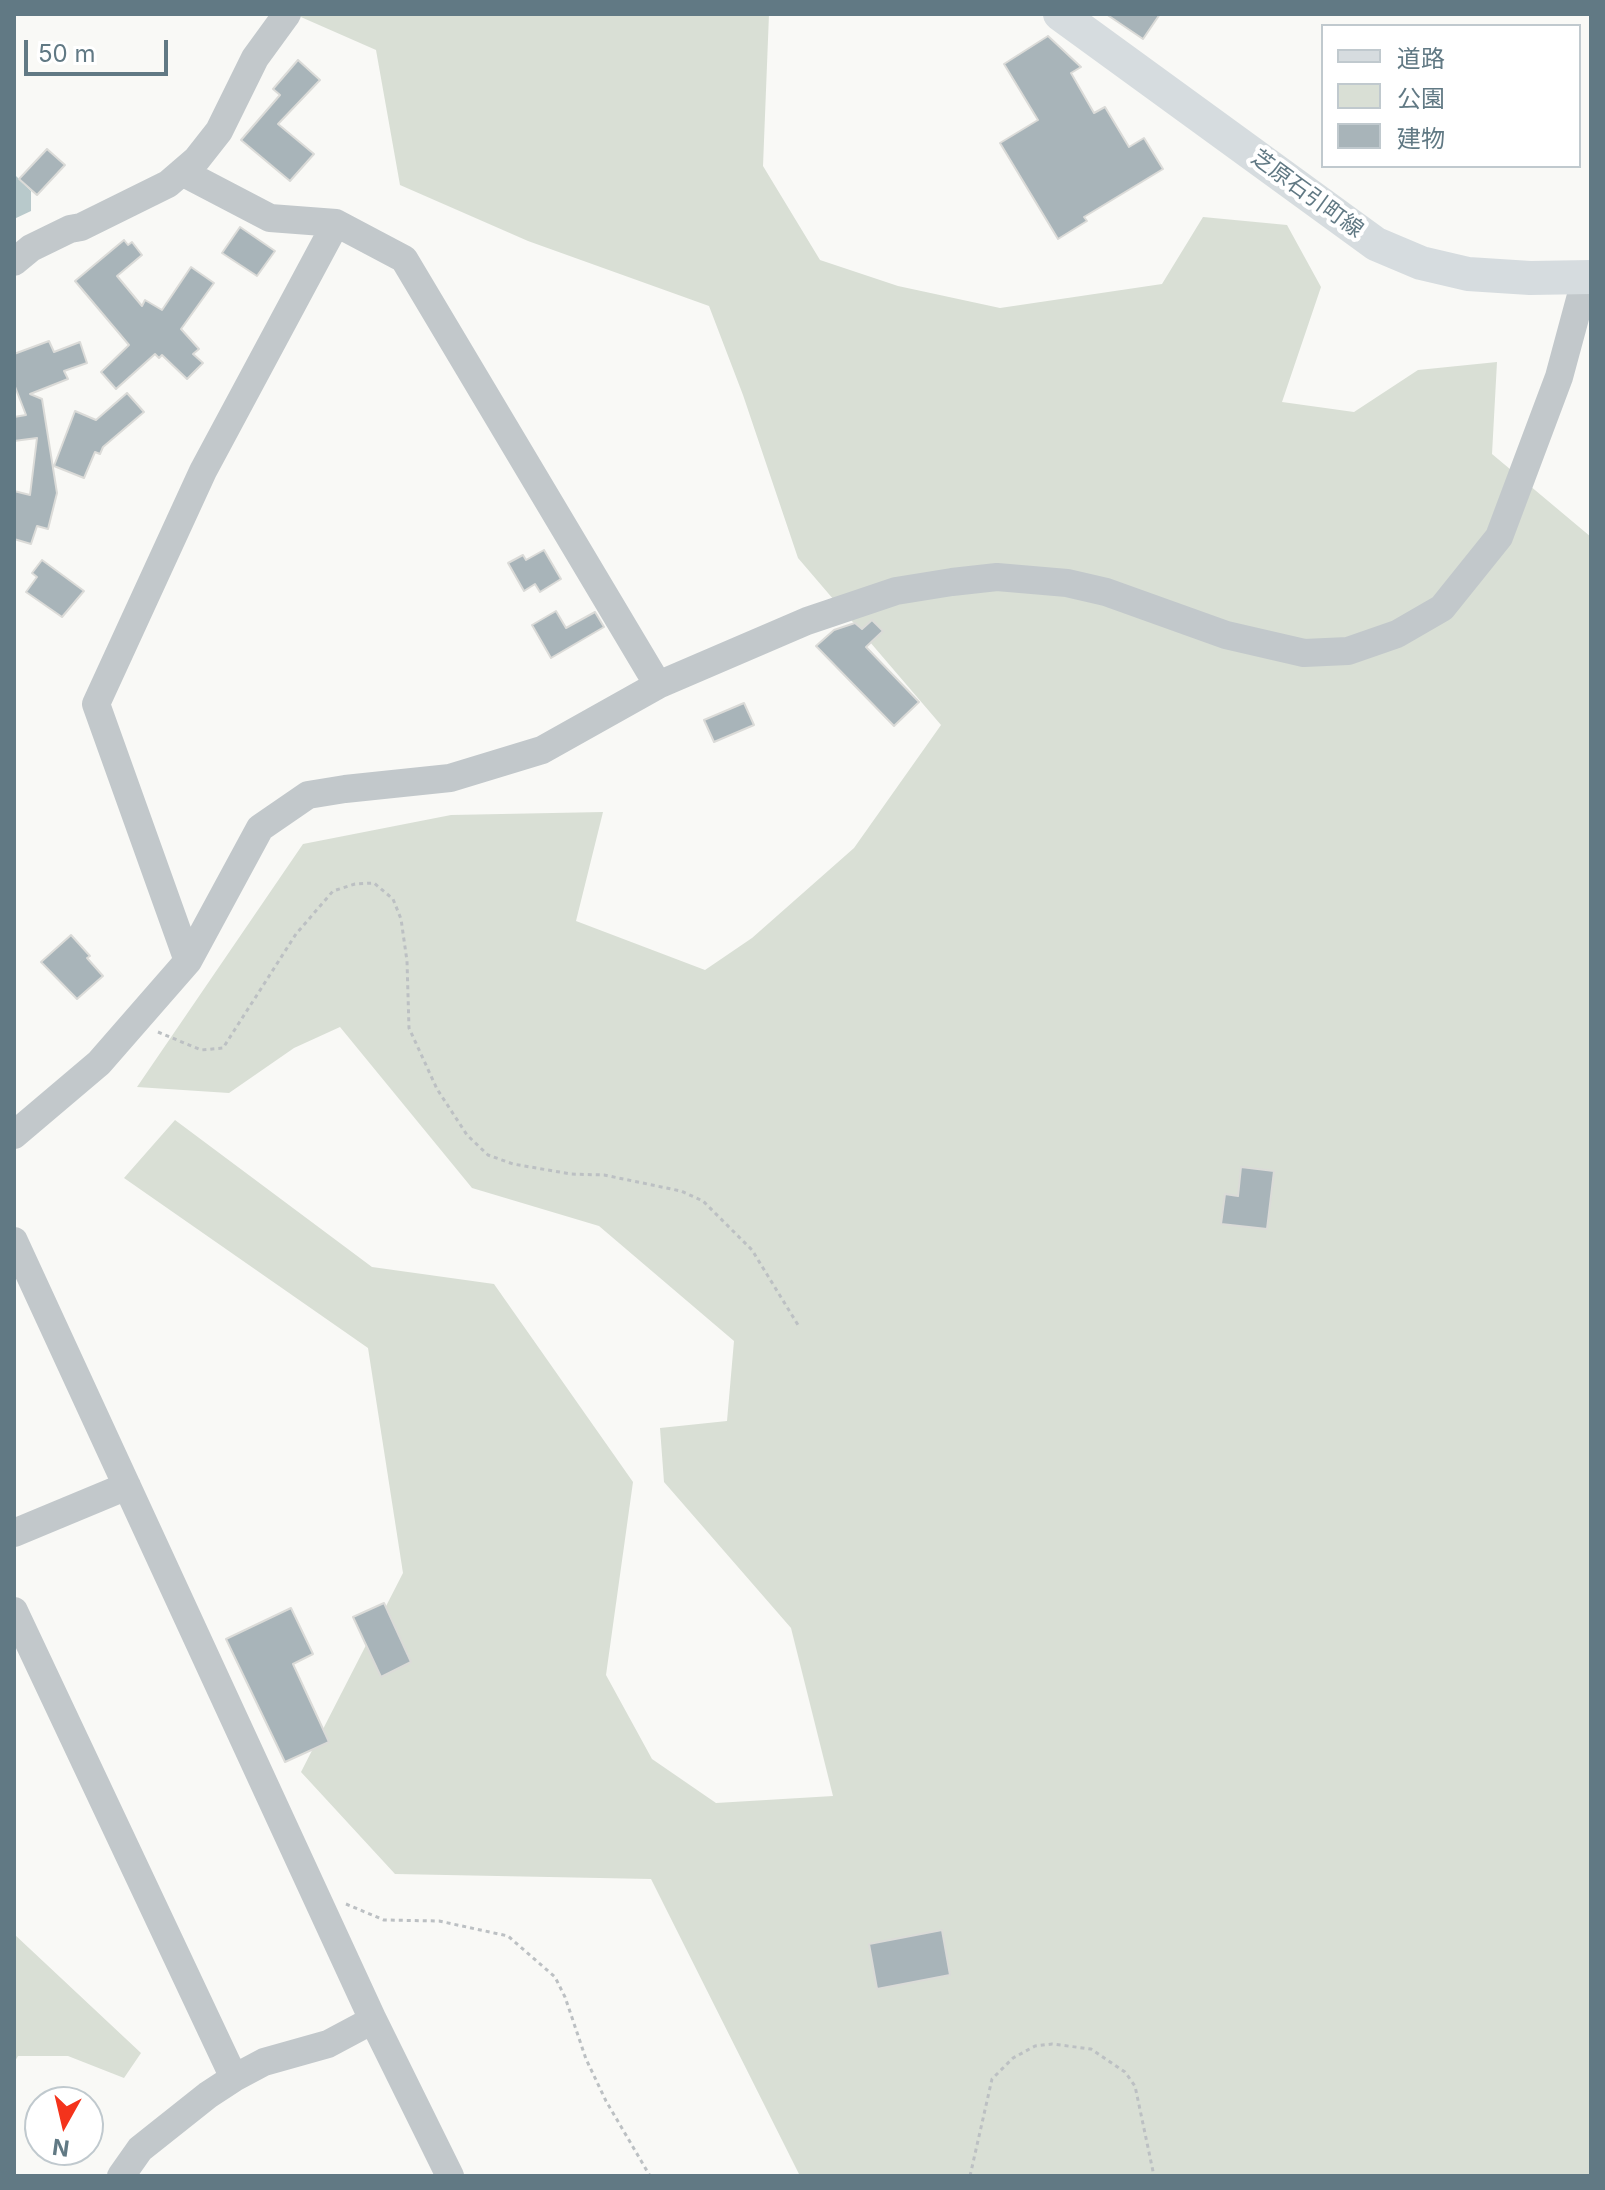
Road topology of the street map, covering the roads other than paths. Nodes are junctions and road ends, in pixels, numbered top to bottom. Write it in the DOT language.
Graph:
graph roads {
  1 [pos="287,14"];
  2 [pos="1060,14"];
  3 [pos="182,172"];
  4 [pos="336,223"];
  5 [pos="14,262"];
  6 [pos="1589,277"];
  7 [pos="658,685"];
  8 [pos="188,961"];
  9 [pos="14,1135"];
  10 [pos="14,1241"];
  11 [pos="127,1486"];
  12 [pos="14,1533"];
  13 [pos="14,1611"];
  14 [pos="373,2020"];
  15 [pos="234,2078"];
  16 [pos="121,2176"];
  17 [pos="450,2176"];
  1 -- 3 [label="street"];
  2 -- 6 [label="main road, 芝原石引町線"];
  3 -- 4 [label="street"];
  3 -- 5 [label="street"];
  4 -- 7 [label="street"];
  4 -- 8 [label="street"];
  6 -- 7 [label="street"];
  7 -- 8 [label="street"];
  8 -- 9 [label="street"];
  10 -- 11 [label="street"];
  11 -- 12 [label="street"];
  11 -- 14 [label="street"];
  13 -- 15 [label="street"];
  14 -- 15 [label="street"];
  14 -- 17 [label="street"];
  15 -- 16 [label="street"];
}
